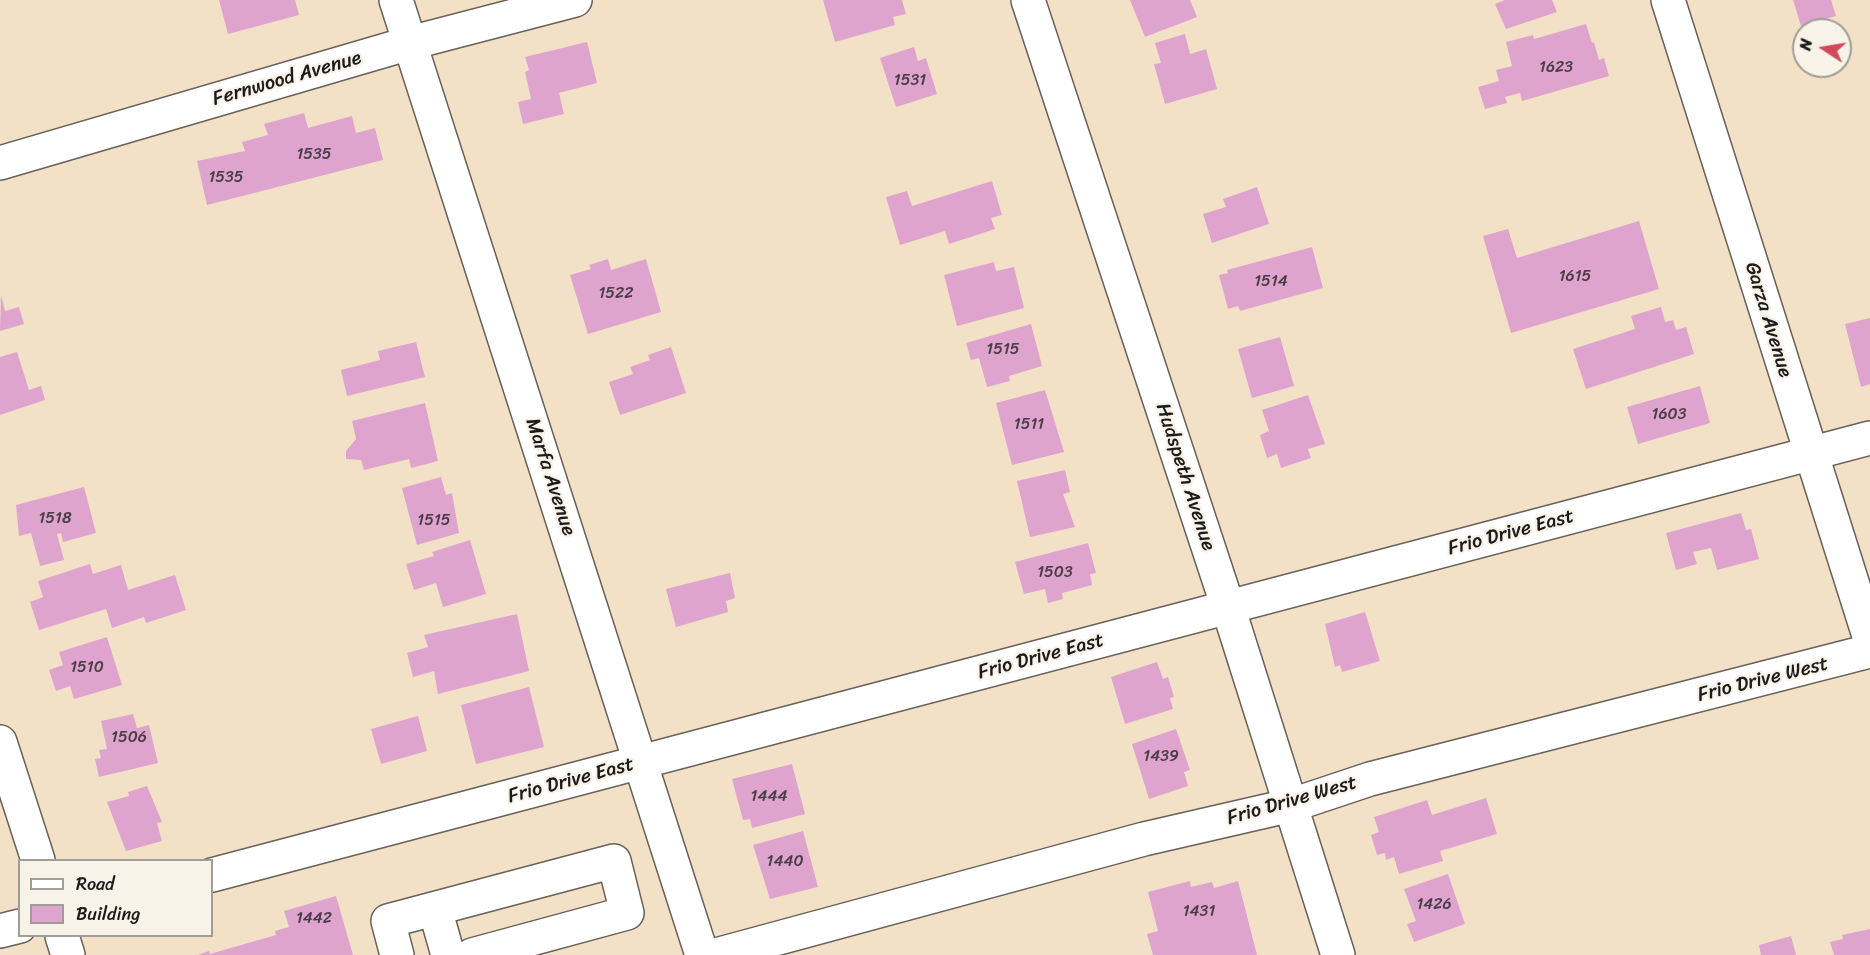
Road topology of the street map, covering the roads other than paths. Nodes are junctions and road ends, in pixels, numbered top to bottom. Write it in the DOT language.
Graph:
graph roads {
  1 [pos="396,0"];
  2 [pos="575,0"];
  3 [pos="1028,0"];
  4 [pos="1668,0"];
  5 [pos="410,43"];
  6 [pos="0,163"];
  7 [pos="1870,438"];
  8 [pos="1811,454"];
  9 [pos="1228,608"];
  10 [pos="1870,639"];
  11 [pos="1870,651"];
  12 [pos="0,742"];
  13 [pos="642,762"];
  14 [pos="1292,805"];
  15 [pos="37,859"];
  16 [pos="213,875"];
  17 [pos="435,909"];
  18 [pos="18,926"];
  19 [pos="0,931"];
  20 [pos="62,937"];
  21 [pos="68,955"];
  22 [pos="397,955"];
  23 [pos="448,955"];
  24 [pos="472,955"];
  25 [pos="702,955"];
  26 [pos="716,955"];
  27 [pos="1338,955"];
  1 -- 5 [label="street, Marfa Avenue"];
  2 -- 5 [label="street, Fernwood Avenue"];
  3 -- 9 [label="street, Hudspeth Avenue"];
  4 -- 8 [label="street, Garza Avenue"];
  5 -- 6 [label="street, Fernwood Avenue"];
  5 -- 13 [label="street, Marfa Avenue"];
  7 -- 8 [label="street, Frio Drive East"];
  8 -- 9 [label="street, Frio Drive East"];
  8 -- 10 [label="street, Garza Avenue"];
  9 -- 13 [label="street, Frio Drive East"];
  9 -- 14 [label="street, Hudspeth Avenue"];
  11 -- 14 [label="street, Frio Drive West"];
  12 -- 15 [label="street"];
  13 -- 16 [label="street, Frio Drive East"];
  13 -- 25 [label="street, Marfa Avenue"];
  14 -- 26 [label="street, Frio Drive West"];
  14 -- 27 [label="street, Hudspeth Avenue"];
  17 -- 22 [label="street"];
  17 -- 23 [label="street"];
  17 -- 24 [label="street"];
  18 -- 19 [label="street"];
  20 -- 21 [label="street"];
}
